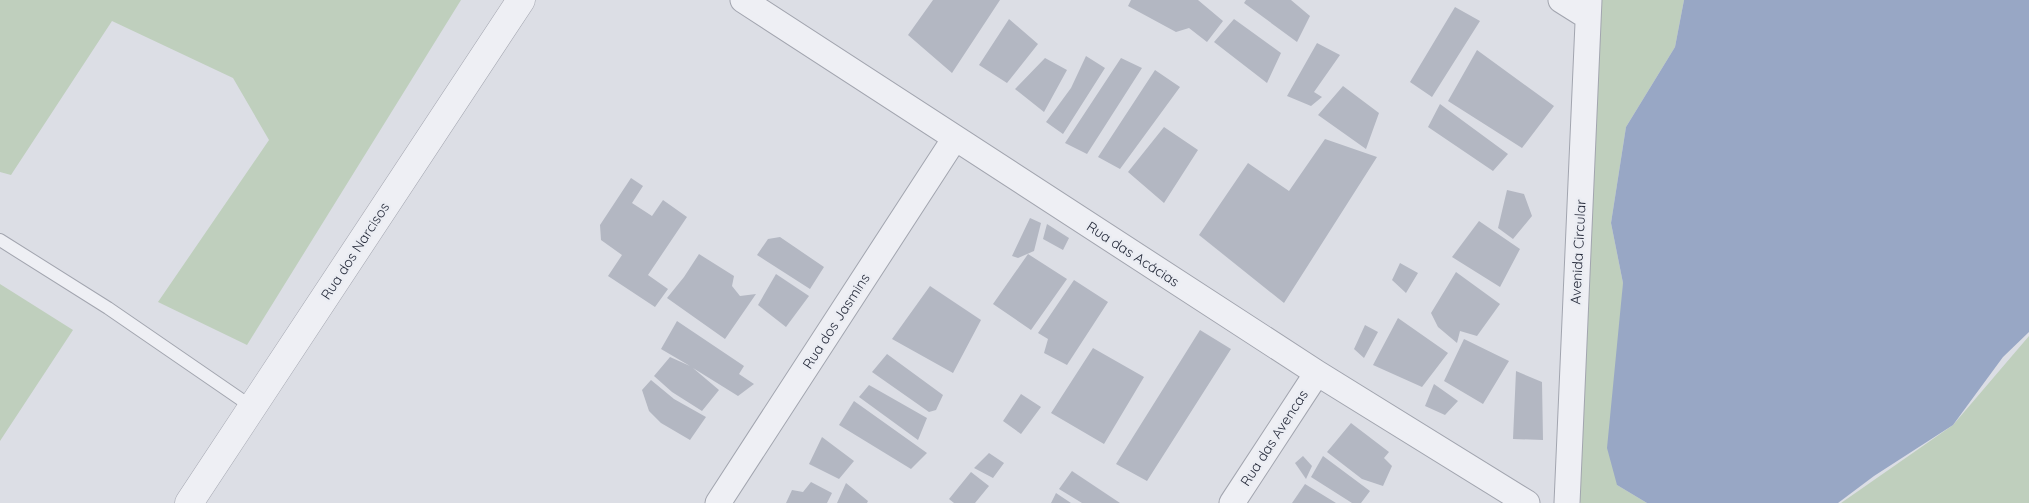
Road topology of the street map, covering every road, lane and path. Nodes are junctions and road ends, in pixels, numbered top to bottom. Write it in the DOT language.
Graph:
graph roads {
  1 [pos="521,0"];
  2 [pos="743,0"];
  3 [pos="1561,0"];
  4 [pos="1588,9"];
  5 [pos="955,138"];
  6 [pos="0,240"];
  7 [pos="1317,373"];
  8 [pos="252,407"];
  9 [pos="189,503"];
  10 [pos="718,503"];
  11 [pos="1232,503"];
  12 [pos="1527,503"];
  13 [pos="1567,503"];
  1 -- 8 [label="street, Rua dos Narcisos"];
  2 -- 5 [label="street, Rua das Acácias"];
  3 -- 4 [label="street"];
  4 -- 13 [label="street, Avenida Circular"];
  5 -- 7 [label="street, Rua das Acácias"];
  5 -- 10 [label="street, Rua dos Jasmins"];
  6 -- 8 [label="lane"];
  7 -- 11 [label="street, Rua das Avencas"];
  7 -- 12 [label="street, Rua das Acácias"];
  8 -- 9 [label="street, Rua dos Narcisos"];
}
